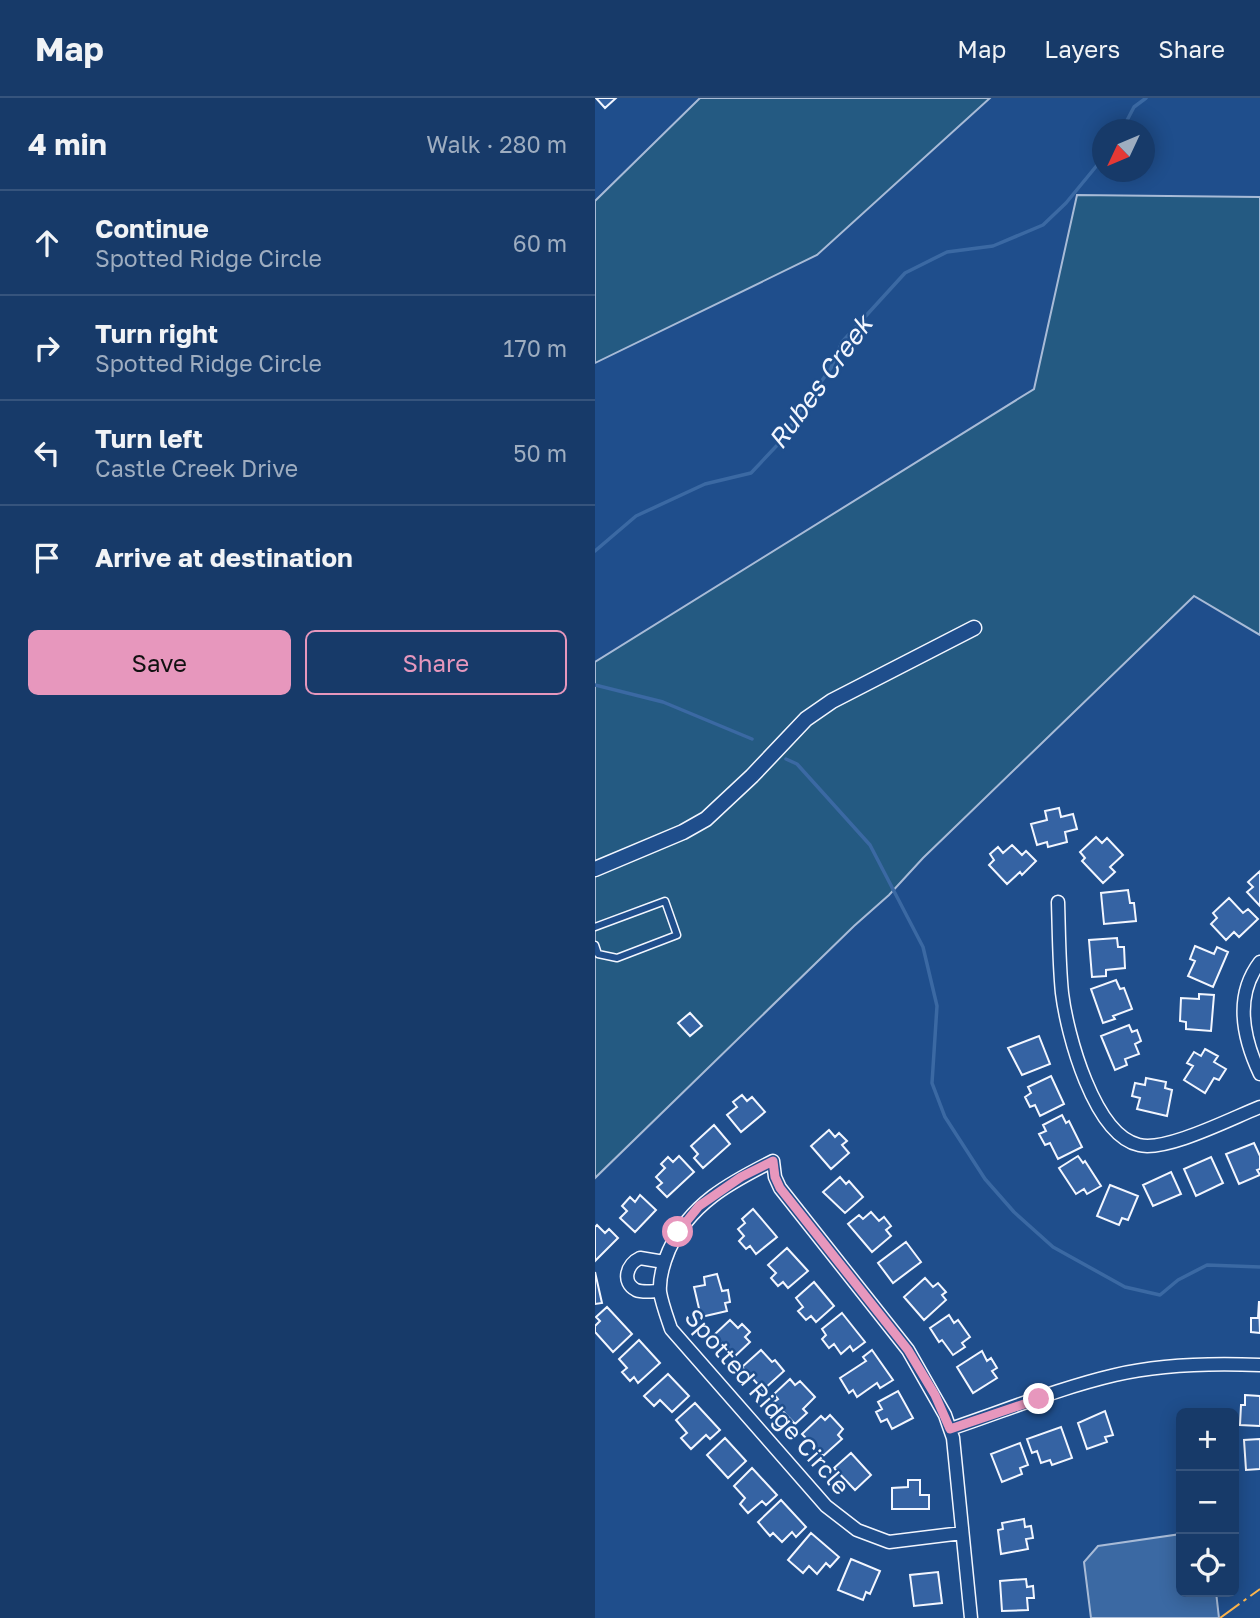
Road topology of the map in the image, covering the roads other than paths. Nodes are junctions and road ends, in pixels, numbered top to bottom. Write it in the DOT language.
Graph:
graph roads {
  1 [pos="974,628"];
  2 [pos="595,869"];
  3 [pos="1058,902"];
  4 [pos="595,927"];
  5 [pos="595,945"];
  6 [pos="1260,962"];
  7 [pos="1260,1074"];
  8 [pos="1260,1107"];
  9 [pos="664,1262"];
  10 [pos="660,1291"];
  11 [pos="1260,1365"];
  12 [pos="950,1429"];
  13 [pos="963,1533"];
  14 [pos="971,1618"];
  1 -- 2 [label="street"];
  3 -- 8 [label="street"];
  4 -- 5 [label="lane"];
  6 -- 7 [label="street"];
  9 -- 10 [label="street, Spotted Ridge Circle"];
  9 -- 10 [label="street"];
  9 -- 12 [label="street, Spotted Ridge Circle"];
  10 -- 13 [label="street, Spotted Ridge Circle"];
  11 -- 12 [label="street"];
  12 -- 13 [label="street, Spotted Ridge Circle"];
  13 -- 14 [label="street, Spotted Ridge Circle"];
}
